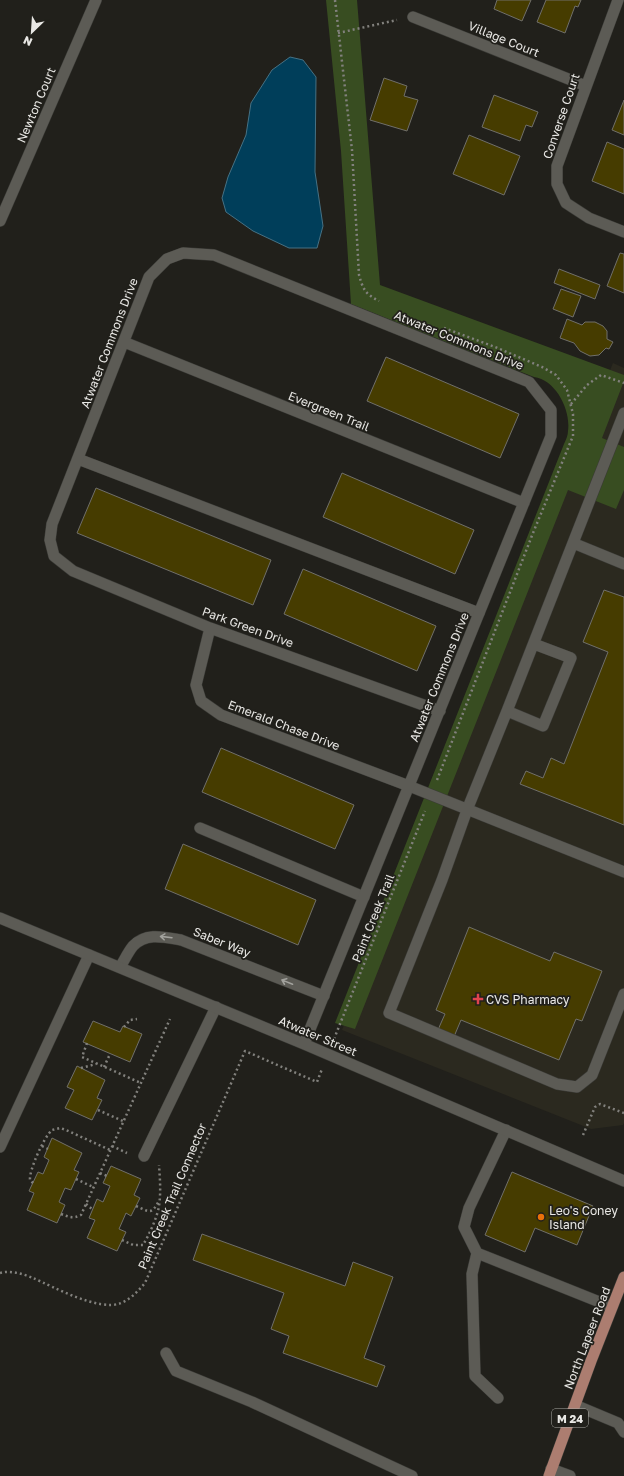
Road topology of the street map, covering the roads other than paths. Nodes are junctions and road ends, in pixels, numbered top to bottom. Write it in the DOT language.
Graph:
graph roads {
  1 [pos="96,0"];
  2 [pos="618,0"];
  3 [pos="413,16"];
  4 [pos="586,86"];
  5 [pos="0,221"];
  6 [pos="624,232"];
  7 [pos="124,342"];
  8 [pos="624,413"];
  9 [pos="621,429"];
  10 [pos="78,459"];
  11 [pos="524,503"];
  12 [pos="573,543"];
  13 [pos="54,556"];
  14 [pos="624,564"];
  15 [pos="480,612"];
  16 [pos="210,628"];
  17 [pos="534,644"];
  18 [pos="440,711"];
  19 [pos="507,711"];
  20 [pos="409,786"];
  21 [pos="467,810"];
  22 [pos="200,828"];
  23 [pos="624,872"];
  24 [pos="364,897"];
  25 [pos="0,918"];
  26 [pos="89,955"];
  27 [pos="120,967"];
  28 [pos="624,994"];
  29 [pos="324,996"];
  30 [pos="216,1007"];
  31 [pos="304,1044"];
  32 [pos="506,1130"];
  33 [pos="0,1147"];
  34 [pos="144,1156"];
  35 [pos="624,1181"];
  36 [pos="477,1253"];
  37 [pos="624,1277"];
  38 [pos="612,1307"];
  39 [pos="166,1353"];
  40 [pos="498,1398"];
  41 [pos="575,1405"];
  42 [pos="624,1432"];
  43 [pos="550,1472"];
  44 [pos="412,1476"];
  45 [pos="570,1476"];
  1 -- 5 [label="street, Newton Court"];
  2 -- 4 [label="street, Converse Court"];
  3 -- 4 [label="street, Village Court"];
  4 -- 6 [label="street, Converse Court"];
  7 -- 10 [label="street, Atwater Commons Drive"];
  7 -- 11 [label="street, Evergreen Trail"];
  7 -- 11 [label="street, Atwater Commons Drive"];
  8 -- 9 [label="street"];
  9 -- 12 [label="street"];
  10 -- 13 [label="street, Atwater Commons Drive"];
  10 -- 15 [label="street"];
  11 -- 15 [label="street, Atwater Commons Drive"];
  12 -- 14 [label="street"];
  12 -- 17 [label="street"];
  13 -- 16 [label="street, Park Green Drive"];
  15 -- 18 [label="street, Atwater Commons Drive"];
  16 -- 18 [label="street, Park Green Drive"];
  16 -- 20 [label="street, Emerald Chase Drive"];
  17 -- 19 [label="street"];
  17 -- 19 [label="street"];
  18 -- 20 [label="street, Atwater Commons Drive"];
  19 -- 21 [label="street"];
  20 -- 21 [label="street, Emerald Chase Drive"];
  20 -- 24 [label="street, Atwater Commons Drive"];
  21 -- 23 [label="street, Emerald Chase Drive"];
  21 -- 28 [label="street"];
  22 -- 24 [label="street"];
  24 -- 29 [label="street, Atwater Commons Drive"];
  25 -- 26 [label="street, Atwater Street"];
  26 -- 27 [label="street, Atwater Street"];
  26 -- 33 [label="street"];
  29 -- 27 [label="street, Saber Way, one-way"];
  27 -- 30 [label="street, Atwater Street"];
  29 -- 31 [label="street, Atwater Commons Drive"];
  30 -- 31 [label="street, Atwater Street"];
  30 -- 34 [label="street"];
  31 -- 32 [label="street, Atwater Street"];
  32 -- 35 [label="street, Atwater Street"];
  32 -- 36 [label="street"];
  36 -- 38 [label="street"];
  36 -- 40 [label="street"];
  37 -- 38 [label="main road, North Lapeer Road / M 24"];
  38 -- 41 [label="main road, North Lapeer Road / M 24"];
  39 -- 44 [label="street"];
  41 -- 42 [label="street"];
  41 -- 43 [label="main road, North Lapeer Road / M 24"];
  43 -- 45 [label="street"];
}
